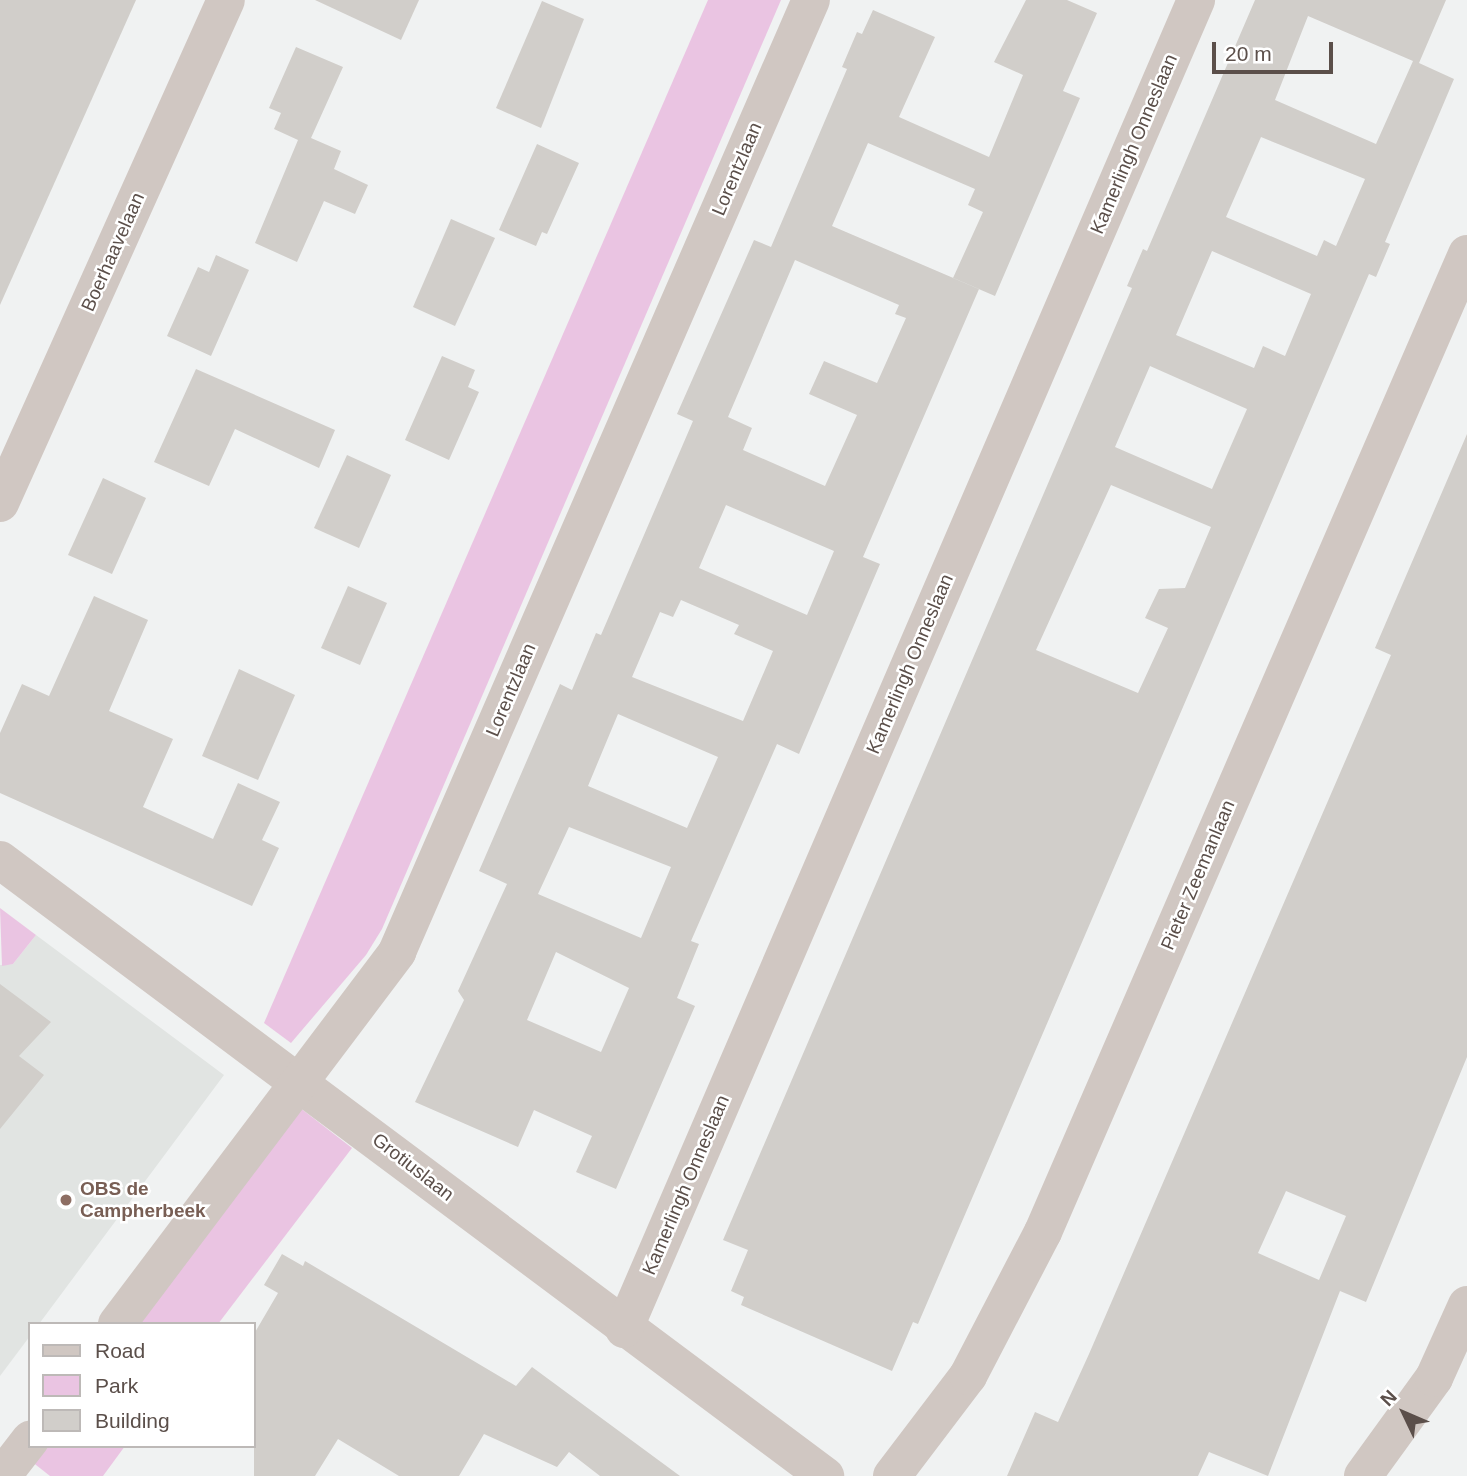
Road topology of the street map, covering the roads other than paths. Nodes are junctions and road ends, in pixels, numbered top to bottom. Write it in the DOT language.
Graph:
graph roads {
  1 [pos="226,0"];
  2 [pos="811,0"];
  3 [pos="1196,0"];
  4 [pos="1467,254"];
  5 [pos="0,503"];
  6 [pos="0,860"];
  7 [pos="300,1079"];
  8 [pos="1467,1305"];
  9 [pos="118,1322"];
  10 [pos="624,1329"];
  11 [pos="825,1476"];
  12 [pos="892,1476"];
  13 [pos="1363,1476"];
  1 -- 5 [label="street, Boerhaavelaan"];
  2 -- 7 [label="street, Lorentzlaan"];
  3 -- 10 [label="street, Kamerlingh Onneslaan"];
  4 -- 12 [label="street, Pieter Zeemanlaan"];
  6 -- 7 [label="street, Grotiuslaan"];
  7 -- 9 [label="street, Lorentzlaan"];
  7 -- 10 [label="street, Grotiuslaan"];
  8 -- 13 [label="street"];
  10 -- 11 [label="street, Grotiuslaan"];
}
